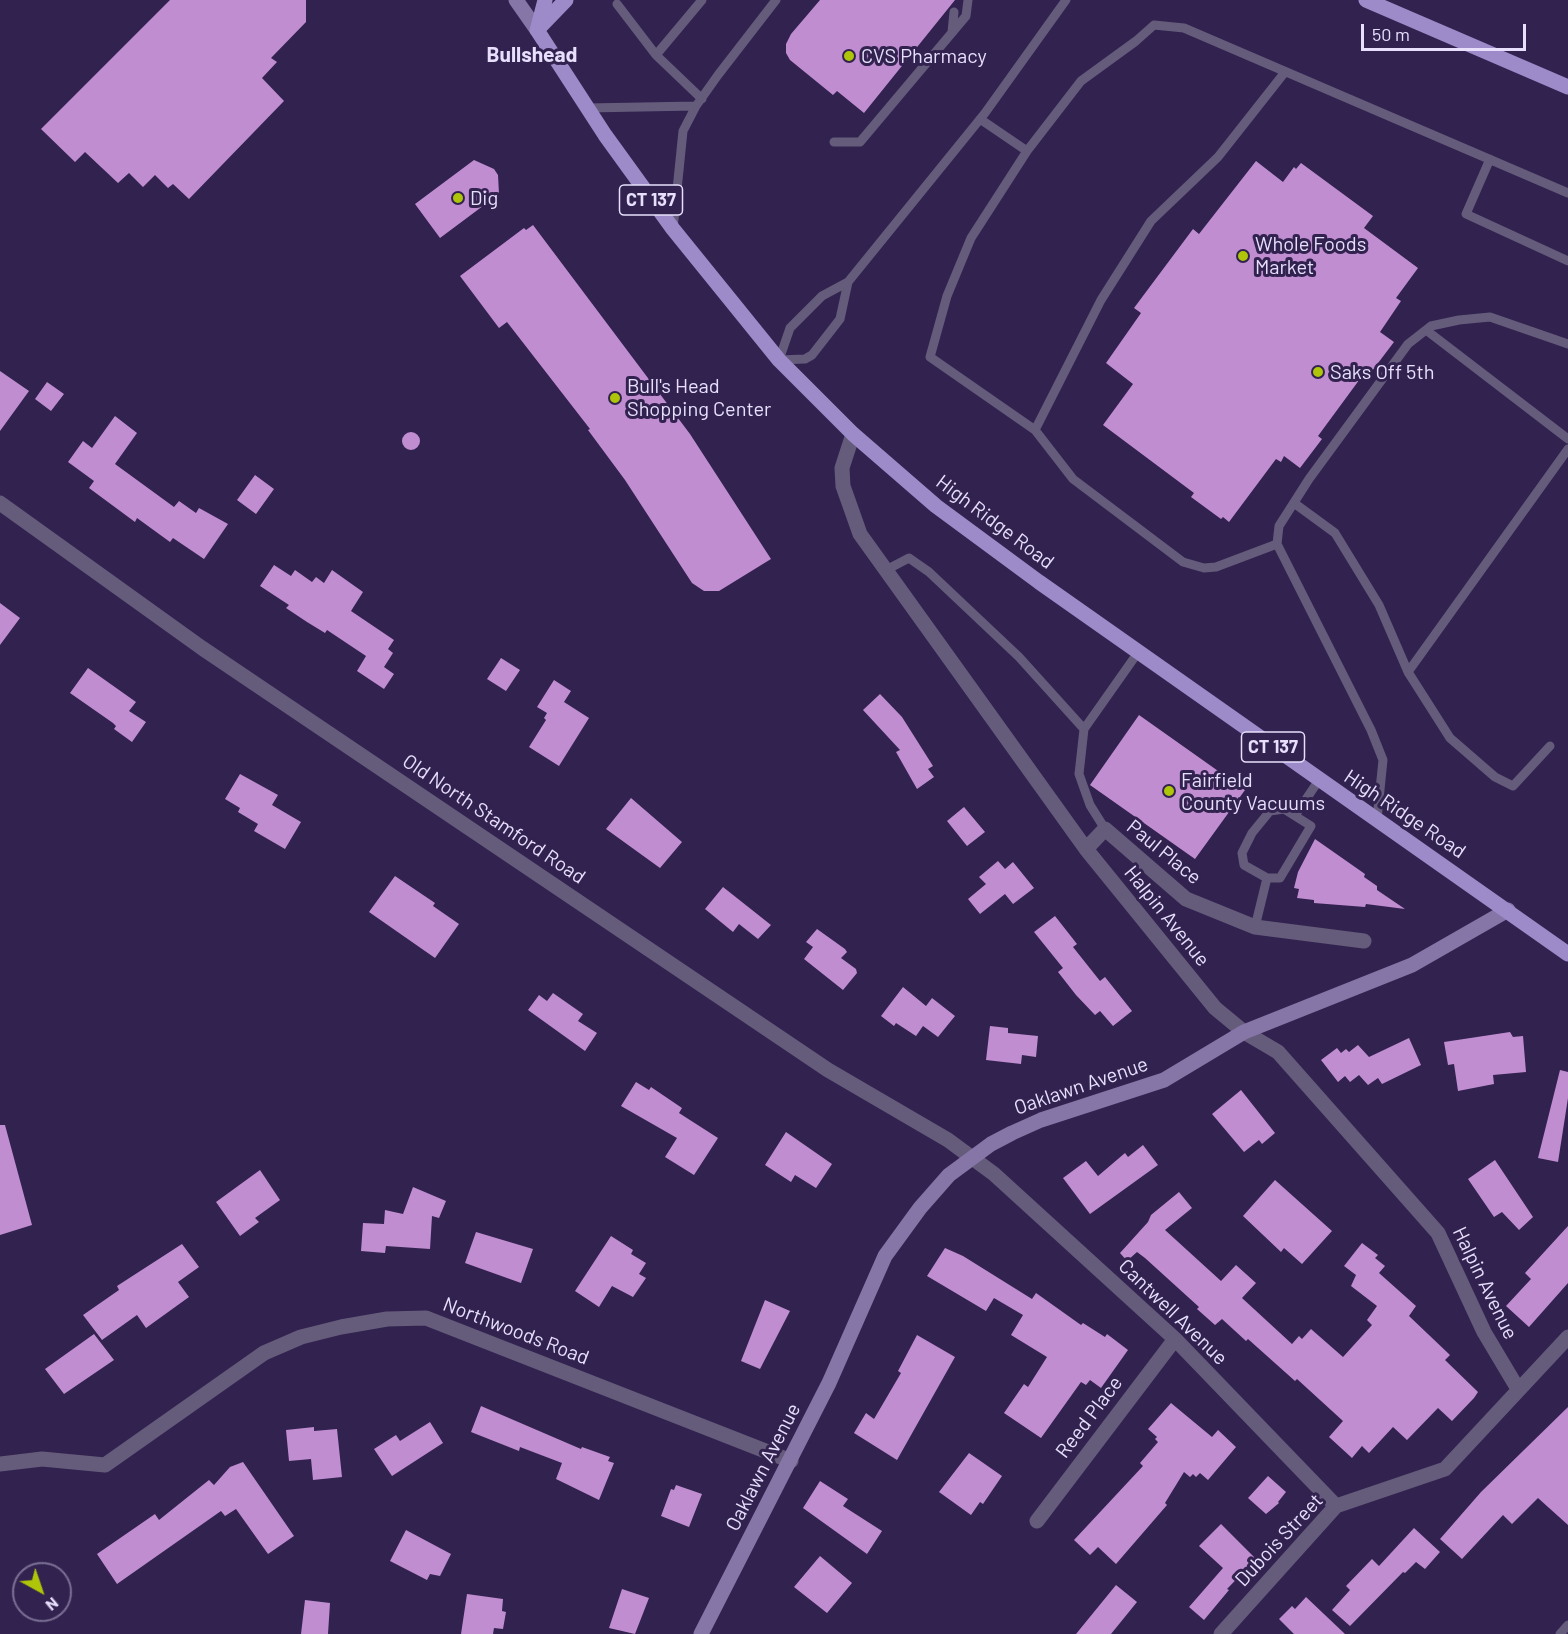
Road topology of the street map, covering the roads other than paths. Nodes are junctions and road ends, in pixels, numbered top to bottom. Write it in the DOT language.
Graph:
graph roads {
  1 [pos="516,0"];
  2 [pos="545,0"];
  3 [pos="566,0"];
  4 [pos="702,0"];
  5 [pos="776,0"];
  6 [pos="968,0"];
  7 [pos="1066,0"];
  8 [pos="1366,0"];
  9 [pos="617,4"];
  10 [pos="954,12"];
  11 [pos="537,30"];
  12 [pos="952,32"];
  13 [pos="656,55"];
  14 [pos="1285,72"];
  15 [pos="1568,87"];
  16 [pos="699,102"];
  17 [pos="587,108"];
  18 [pos="980,119"];
  19 [pos="834,142"];
  20 [pos="1027,151"];
  21 [pos="1490,159"];
  22 [pos="1568,193"];
  23 [pos="673,230"];
  24 [pos="1568,261"];
  25 [pos="848,282"];
  26 [pos="1426,330"];
  27 [pos="1568,344"];
  28 [pos="779,360"];
  29 [pos="1035,430"];
  30 [pos="853,434"];
  31 [pos="1568,439"];
  32 [pos="1568,449"];
  33 [pos="0,503"];
  34 [pos="1294,503"];
  35 [pos="1277,544"];
  36 [pos="886,570"];
  37 [pos="1139,651"];
  38 [pos="1408,672"];
  39 [pos="1084,729"];
  40 [pos="1550,746"];
  41 [pos="1319,780"];
  42 [pos="1296,814"];
  43 [pos="1377,819"];
  44 [pos="1105,829"];
  45 [pos="1086,849"];
  46 [pos="1267,878"];
  47 [pos="1508,910"];
  48 [pos="1255,927"];
  49 [pos="1364,941"];
  50 [pos="1568,954"];
  51 [pos="1244,1032"];
  52 [pos="972,1158"];
  53 [pos="1568,1337"];
  54 [pos="1175,1339"];
  55 [pos="1518,1389"];
  56 [pos="790,1461"];
  57 [pos="0,1464"];
  58 [pos="1336,1506"];
  59 [pos="1037,1521"];
  60 [pos="1568,1625"];
  61 [pos="701,1634"];
  62 [pos="1221,1634"];
  63 [pos="1560,1634"];
  1 -- 11 [label="street, High Ridge Road"];
  2 -- 11 [label="main road"];
  3 -- 11 [label="main road"];
  4 -- 13 [label="lane"];
  5 -- 16 [label="lane"];
  6 -- 12 [label="lane"];
  7 -- 18 [label="lane"];
  8 -- 15 [label="main road"];
  9 -- 13 [label="lane"];
  10 -- 12 [label="lane"];
  11 -- 17 [label="main road, High Ridge Road / CT 137"];
  12 -- 19 [label="lane"];
  13 -- 16 [label="lane"];
  14 -- 20 [label="lane"];
  14 -- 21 [label="lane"];
  14 -- 29 [label="lane"];
  16 -- 17 [label="lane"];
  16 -- 23 [label="lane"];
  17 -- 23 [label="main road, High Ridge Road / CT 137"];
  18 -- 20 [label="lane"];
  18 -- 25 [label="lane"];
  20 -- 29 [label="lane"];
  21 -- 22 [label="lane"];
  21 -- 24 [label="lane"];
  23 -- 28 [label="main road, High Ridge Road / CT 137"];
  25 -- 28 [label="lane"];
  25 -- 28 [label="lane"];
  26 -- 27 [label="lane"];
  26 -- 31 [label="lane"];
  26 -- 34 [label="lane"];
  28 -- 30 [label="main road, High Ridge Road / CT 137"];
  29 -- 35 [label="lane"];
  30 -- 36 [label="street, Halpin Avenue"];
  30 -- 37 [label="main road, High Ridge Road / CT 137"];
  32 -- 38 [label="lane"];
  33 -- 52 [label="street, Old North Stamford Road"];
  34 -- 35 [label="lane"];
  34 -- 38 [label="lane"];
  35 -- 43 [label="lane"];
  36 -- 39 [label="lane"];
  36 -- 45 [label="street, Halpin Avenue"];
  37 -- 39 [label="lane"];
  37 -- 41 [label="main road, High Ridge Road / CT 137"];
  38 -- 40 [label="lane"];
  39 -- 44 [label="lane"];
  41 -- 42 [label="lane"];
  41 -- 43 [label="main road, High Ridge Road / CT 137"];
  42 -- 46 [label="lane"];
  42 -- 46 [label="lane"];
  43 -- 47 [label="main road, High Ridge Road / CT 137"];
  44 -- 45 [label="street, Paul Place"];
  44 -- 48 [label="street, Paul Place"];
  45 -- 51 [label="street, Halpin Avenue"];
  46 -- 48 [label="lane"];
  47 -- 50 [label="main road, High Ridge Road / CT 137"];
  47 -- 51 [label="street, Oaklawn Avenue"];
  48 -- 49 [label="street, Paul Place"];
  51 -- 52 [label="street, Oaklawn Avenue"];
  51 -- 55 [label="street, Halpin Avenue"];
  52 -- 54 [label="street, Cantwell Avenue"];
  52 -- 56 [label="street, Oaklawn Avenue"];
  53 -- 55 [label="street, Dubois Street"];
  54 -- 58 [label="street, Cantwell Avenue"];
  54 -- 59 [label="street, Reed Place"];
  55 -- 58 [label="street, Dubois Street"];
  56 -- 57 [label="street, Northwoods Road"];
  56 -- 61 [label="street, Oaklawn Avenue"];
  58 -- 62 [label="street, Dubois Street"];
  60 -- 63 [label="lane"];
}
